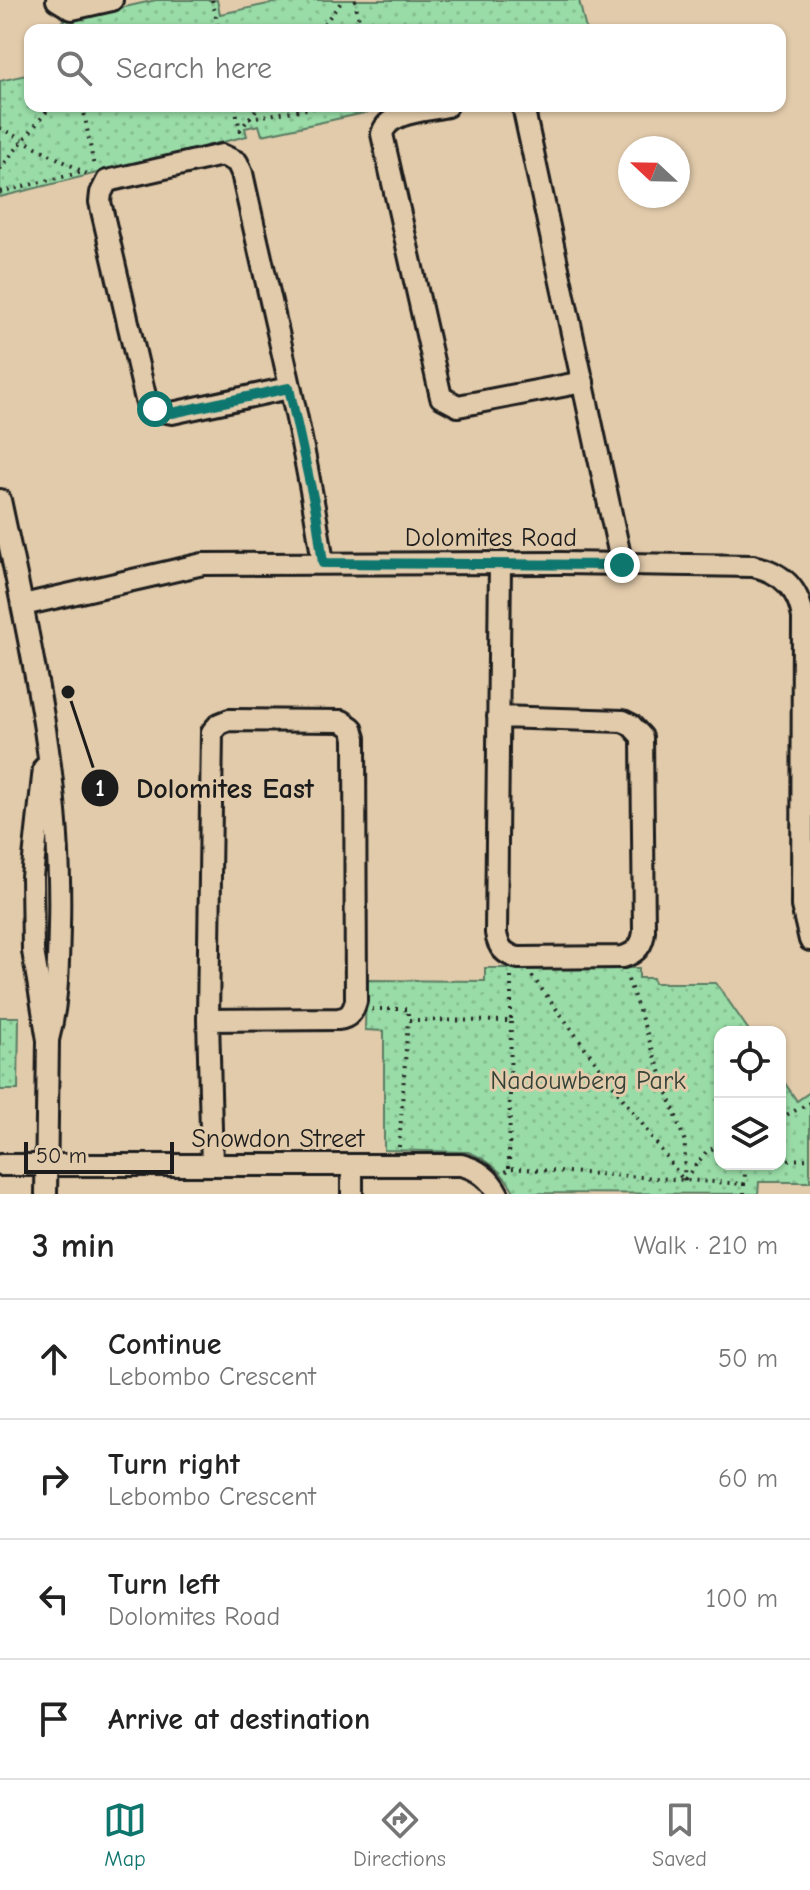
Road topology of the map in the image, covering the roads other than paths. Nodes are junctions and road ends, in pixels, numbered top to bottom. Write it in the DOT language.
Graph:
graph roads {
  1 [pos="57,0"];
  2 [pos="112,0"];
  3 [pos="420,112"];
  4 [pos="524,112"];
  5 [pos="583,382"];
  6 [pos="289,388"];
  7 [pos="0,500"];
  8 [pos="323,563"];
  9 [pos="500,564"];
  10 [pos="622,565"];
  11 [pos="23,605"];
  12 [pos="498,717"];
  13 [pos="47,747"];
  14 [pos="810,940"];
  15 [pos="208,1020"];
  16 [pos="48,1040"];
  17 [pos="0,1165"];
  18 [pos="46,1165"];
  19 [pos="212,1165"];
  20 [pos="352,1166"];
  21 [pos="496,1190"];
  22 [pos="46,1194"];
  23 [pos="352,1194"];
  1 -- 2 [label="street"];
  3 -- 5 [label="street"];
  4 -- 5 [label="street"];
  5 -- 10 [label="street"];
  6 -- 6 [label="street"];
  6 -- 8 [label="street"];
  7 -- 11 [label="street"];
  8 -- 9 [label="street, Dolomites Road"];
  8 -- 11 [label="street, Dolomites Road"];
  9 -- 10 [label="street, Dolomites Road"];
  9 -- 12 [label="street"];
  10 -- 14 [label="street, Dolomites Road"];
  11 -- 13 [label="street"];
  12 -- 12 [label="street"];
  13 -- 16 [label="street"];
  13 -- 16 [label="street"];
  15 -- 15 [label="street"];
  15 -- 19 [label="street"];
  16 -- 18 [label="street"];
  17 -- 18 [label="street, Snowdon Street"];
  18 -- 19 [label="street, Snowdon Street"];
  18 -- 22 [label="street"];
  19 -- 20 [label="street, Snowdon Street"];
  20 -- 21 [label="street, Snowdon Street"];
  20 -- 23 [label="street"];
}
